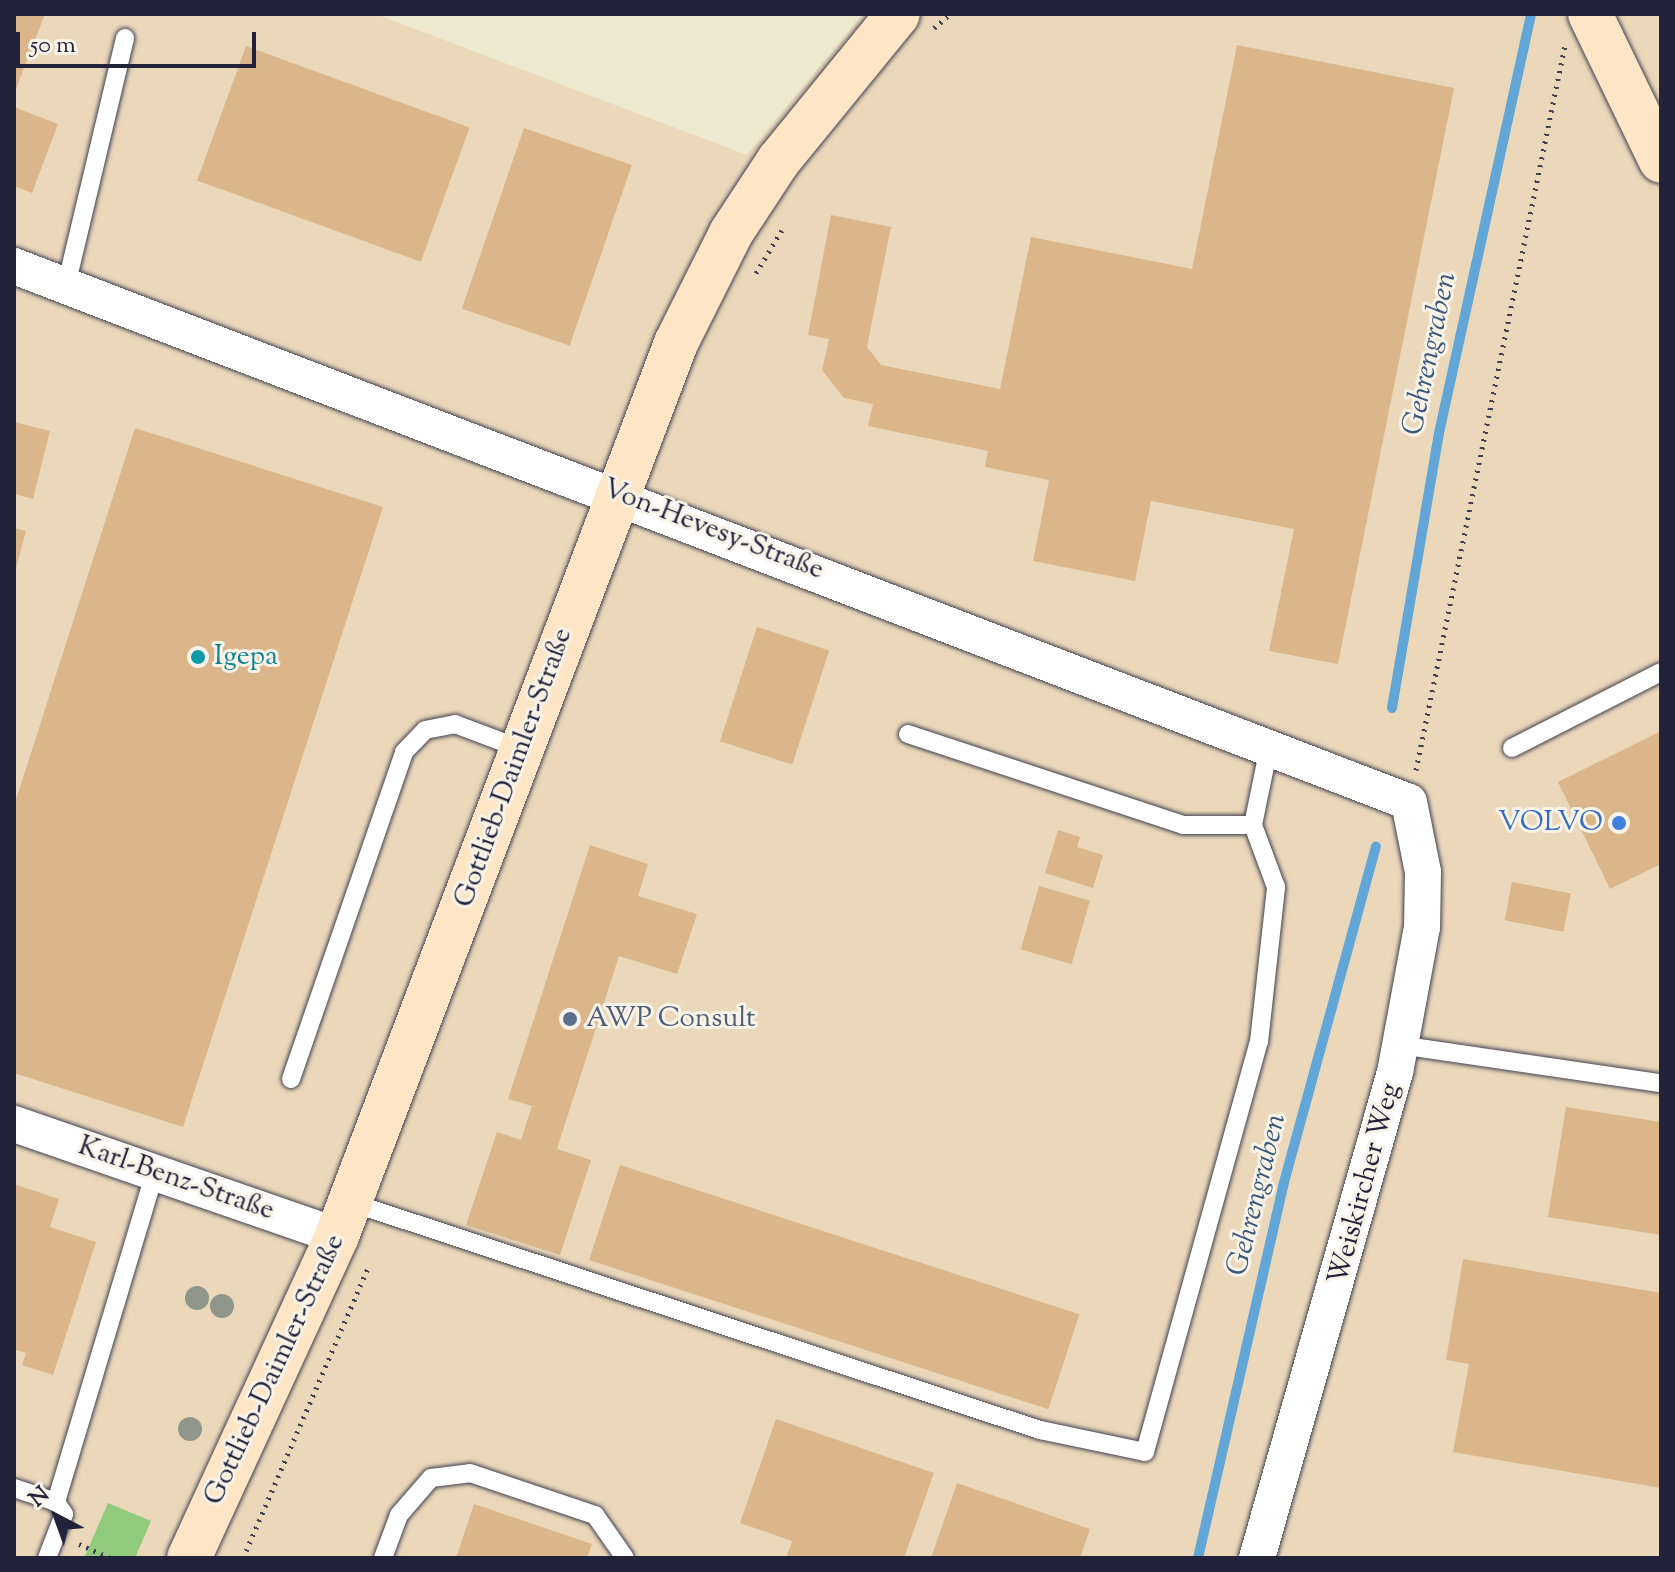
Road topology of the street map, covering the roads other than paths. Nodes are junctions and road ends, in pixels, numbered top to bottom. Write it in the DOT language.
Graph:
graph roads {
  1 [pos="1593,22"];
  2 [pos="914,23"];
  3 [pos="125,38"];
  4 [pos="1661,161"];
  5 [pos="14,266"];
  6 [pos="66,286"];
  7 [pos="616,492"];
  8 [pos="1661,672"];
  9 [pos="908,734"];
  10 [pos="1269,747"];
  11 [pos="1512,748"];
  12 [pos="521,749"];
  13 [pos="1409,802"];
  14 [pos="1253,825"];
  15 [pos="1399,1045"];
  16 [pos="291,1079"];
  17 [pos="1661,1083"];
  18 [pos="14,1124"];
  19 [pos="156,1169"];
  20 [pos="358,1218"];
  21 [pos="14,1488"];
  22 [pos="56,1502"];
  23 [pos="47,1558"];
  24 [pos="189,1558"];
  25 [pos="383,1558"];
  26 [pos="625,1558"];
  27 [pos="1257,1558"];
  1 -- 4 [label="street"];
  2 -- 7 [label="street, Gottlieb-Daimler-Straße"];
  3 -- 6 [label="lane"];
  5 -- 6 [label="street, Von-Hevesy-Straße"];
  6 -- 7 [label="street, Von-Hevesy-Straße"];
  7 -- 10 [label="street, Von-Hevesy-Straße"];
  7 -- 12 [label="street, Gottlieb-Daimler-Straße"];
  8 -- 11 [label="lane"];
  9 -- 14 [label="lane"];
  10 -- 13 [label="street, Von-Hevesy-Straße"];
  10 -- 14 [label="lane"];
  12 -- 16 [label="lane"];
  12 -- 20 [label="street, Gottlieb-Daimler-Straße"];
  13 -- 15 [label="street, Weiskircher Weg"];
  14 -- 20 [label="lane"];
  15 -- 17 [label="lane"];
  15 -- 27 [label="street, Weiskircher Weg"];
  18 -- 19 [label="street, Karl-Benz-Straße"];
  19 -- 20 [label="street, Karl-Benz-Straße"];
  19 -- 22 [label="lane"];
  20 -- 24 [label="street, Gottlieb-Daimler-Straße"];
  21 -- 22 [label="lane"];
  22 -- 23 [label="lane"];
  25 -- 26 [label="lane"];
}
